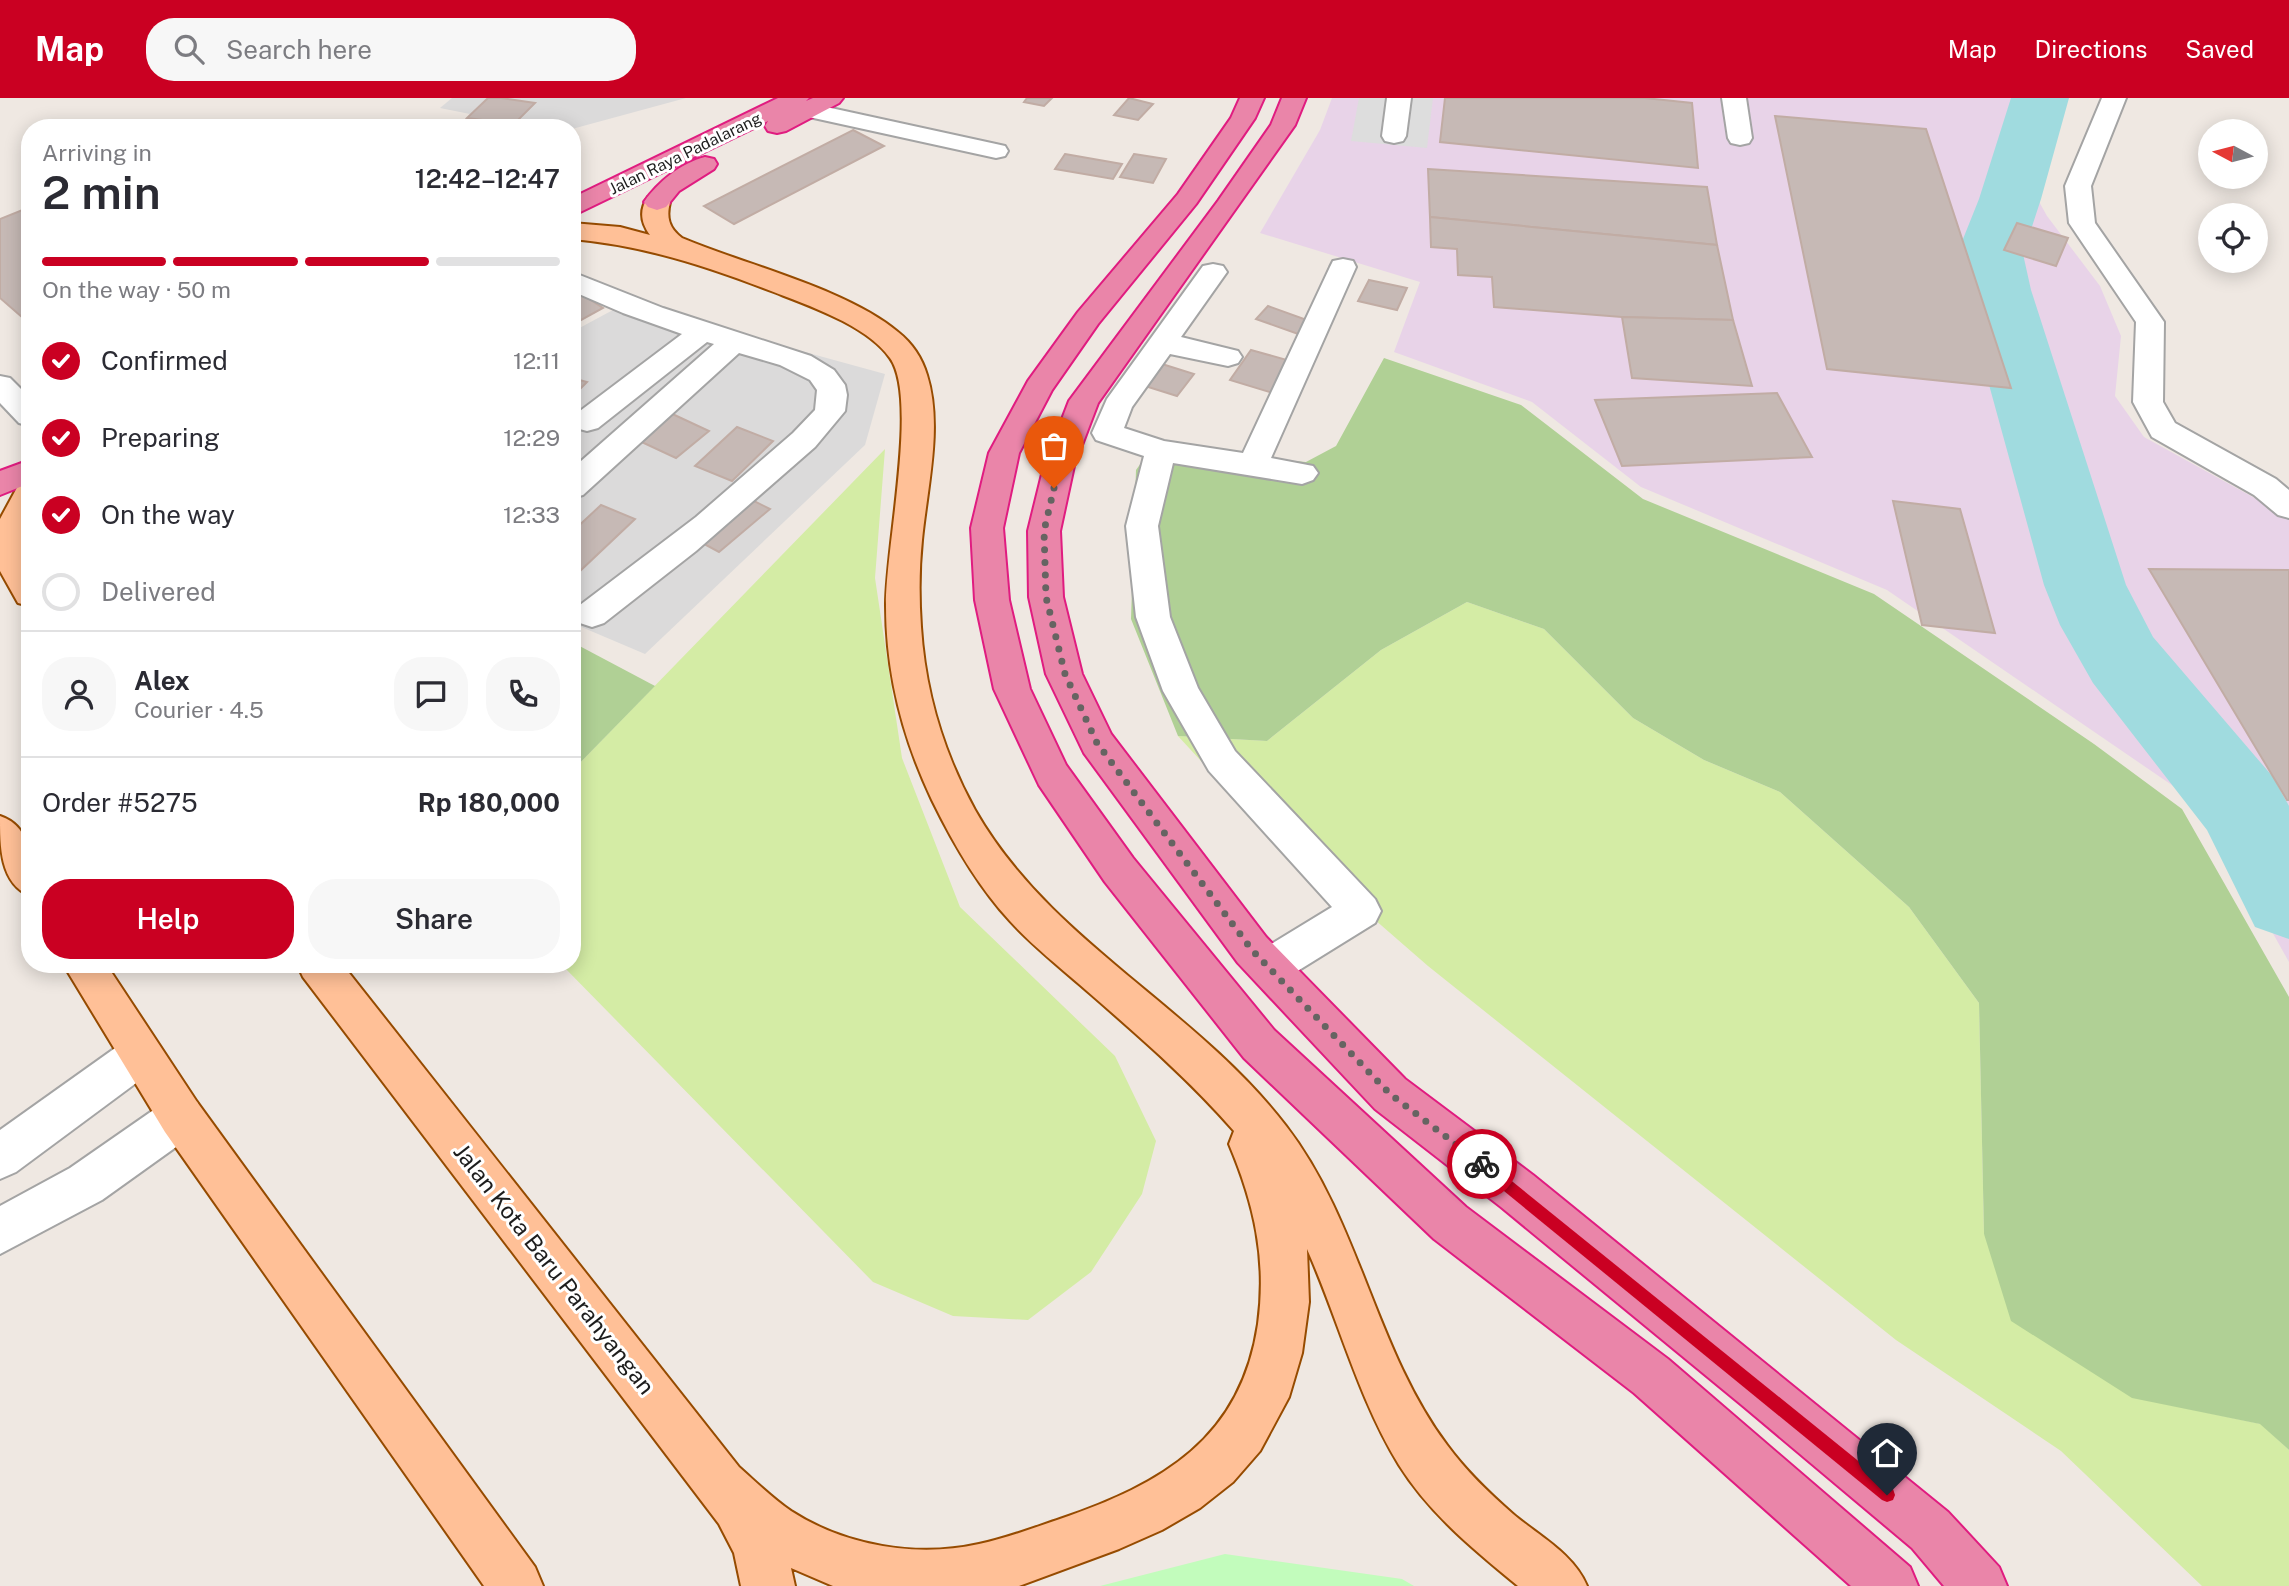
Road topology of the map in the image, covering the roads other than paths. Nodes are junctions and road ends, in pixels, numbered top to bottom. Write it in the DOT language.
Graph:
graph roads {
  1 [pos="831,98"];
  2 [pos="1252,98"];
  3 [pos="1294,98"];
  4 [pos="1399,98"];
  5 [pos="1734,98"];
  6 [pos="2114,98"];
  7 [pos="803,104"];
  8 [pos="1394,136"];
  9 [pos="1740,138"];
  10 [pos="996,151"];
  11 [pos="657,202"];
  12 [pos="1207,203"];
  13 [pos="581,204"];
  14 [pos="581,232"];
  15 [pos="1343,267"];
  16 [pos="1213,272"];
  17 [pos="581,284"];
  18 [pos="772,284"];
  19 [pos="705,330"];
  20 [pos="734,342"];
  21 [pos="1162,344"];
  22 [pos="1228,357"];
  23 [pos="0,385"];
  24 [pos="21,407"];
  25 [pos="587,421"];
  26 [pos="1161,451"];
  27 [pos="1253,464"];
  28 [pos="1302,473"];
  29 [pos="21,474"];
  30 [pos="581,479"];
  31 [pos="0,484"];
  32 [pos="2289,507"];
  33 [pos="21,512"];
  34 [pos="21,581"];
  35 [pos="592,614"];
  36 [pos="0,832"];
  37 [pos="21,865"];
  38 [pos="1269,967"];
  39 [pos="89,973"];
  40 [pos="324,973"];
  41 [pos="1161,1029"];
  42 [pos="140,1055"];
  43 [pos="181,1116"];
  44 [pos="0,1157"];
  45 [pos="3,1221"];
  46 [pos="721,1485"];
  47 [pos="1557,1584"];
  48 [pos="516,1586"];
  49 [pos="768,1586"];
  50 [pos="1891,1586"];
  51 [pos="1980,1586"];
  1 -- 7 [label="highway, Jalan Raya Padalarang"];
  2 -- 12 [label="highway"];
  3 -- 12 [label="highway"];
  4 -- 8 [label="street"];
  5 -- 9 [label="street"];
  6 -- 32 [label="street"];
  7 -- 10 [label="street"];
  7 -- 11 [label="highway, Jalan Raya Padalarang"];
  7 -- 13 [label="highway, Jalan Raya Padalarang"];
  11 -- 18 [label="main road"];
  12 -- 38 [label="highway"];
  12 -- 50 [label="highway"];
  14 -- 18 [label="main road"];
  15 -- 27 [label="street"];
  16 -- 21 [label="street"];
  17 -- 19 [label="street"];
  18 -- 41 [label="main road"];
  19 -- 20 [label="street"];
  19 -- 25 [label="street"];
  20 -- 30 [label="street"];
  20 -- 35 [label="street"];
  21 -- 22 [label="street"];
  21 -- 26 [label="street"];
  23 -- 24 [label="street"];
  26 -- 27 [label="street"];
  26 -- 38 [label="street"];
  27 -- 28 [label="street"];
  29 -- 31 [label="highway"];
  33 -- 34 [label="main road"];
  36 -- 37 [label="main road"];
  38 -- 51 [label="highway"];
  39 -- 42 [label="main road"];
  40 -- 46 [label="main road, Jalan Kota Baru Parahyangan"];
  41 -- 46 [label="main road"];
  41 -- 47 [label="main road"];
  42 -- 43 [label="main road"];
  42 -- 44 [label="street"];
  43 -- 45 [label="street"];
  43 -- 48 [label="main road"];
  46 -- 49 [label="main road, Jalan Kota Baru Parahyangan"];
}
